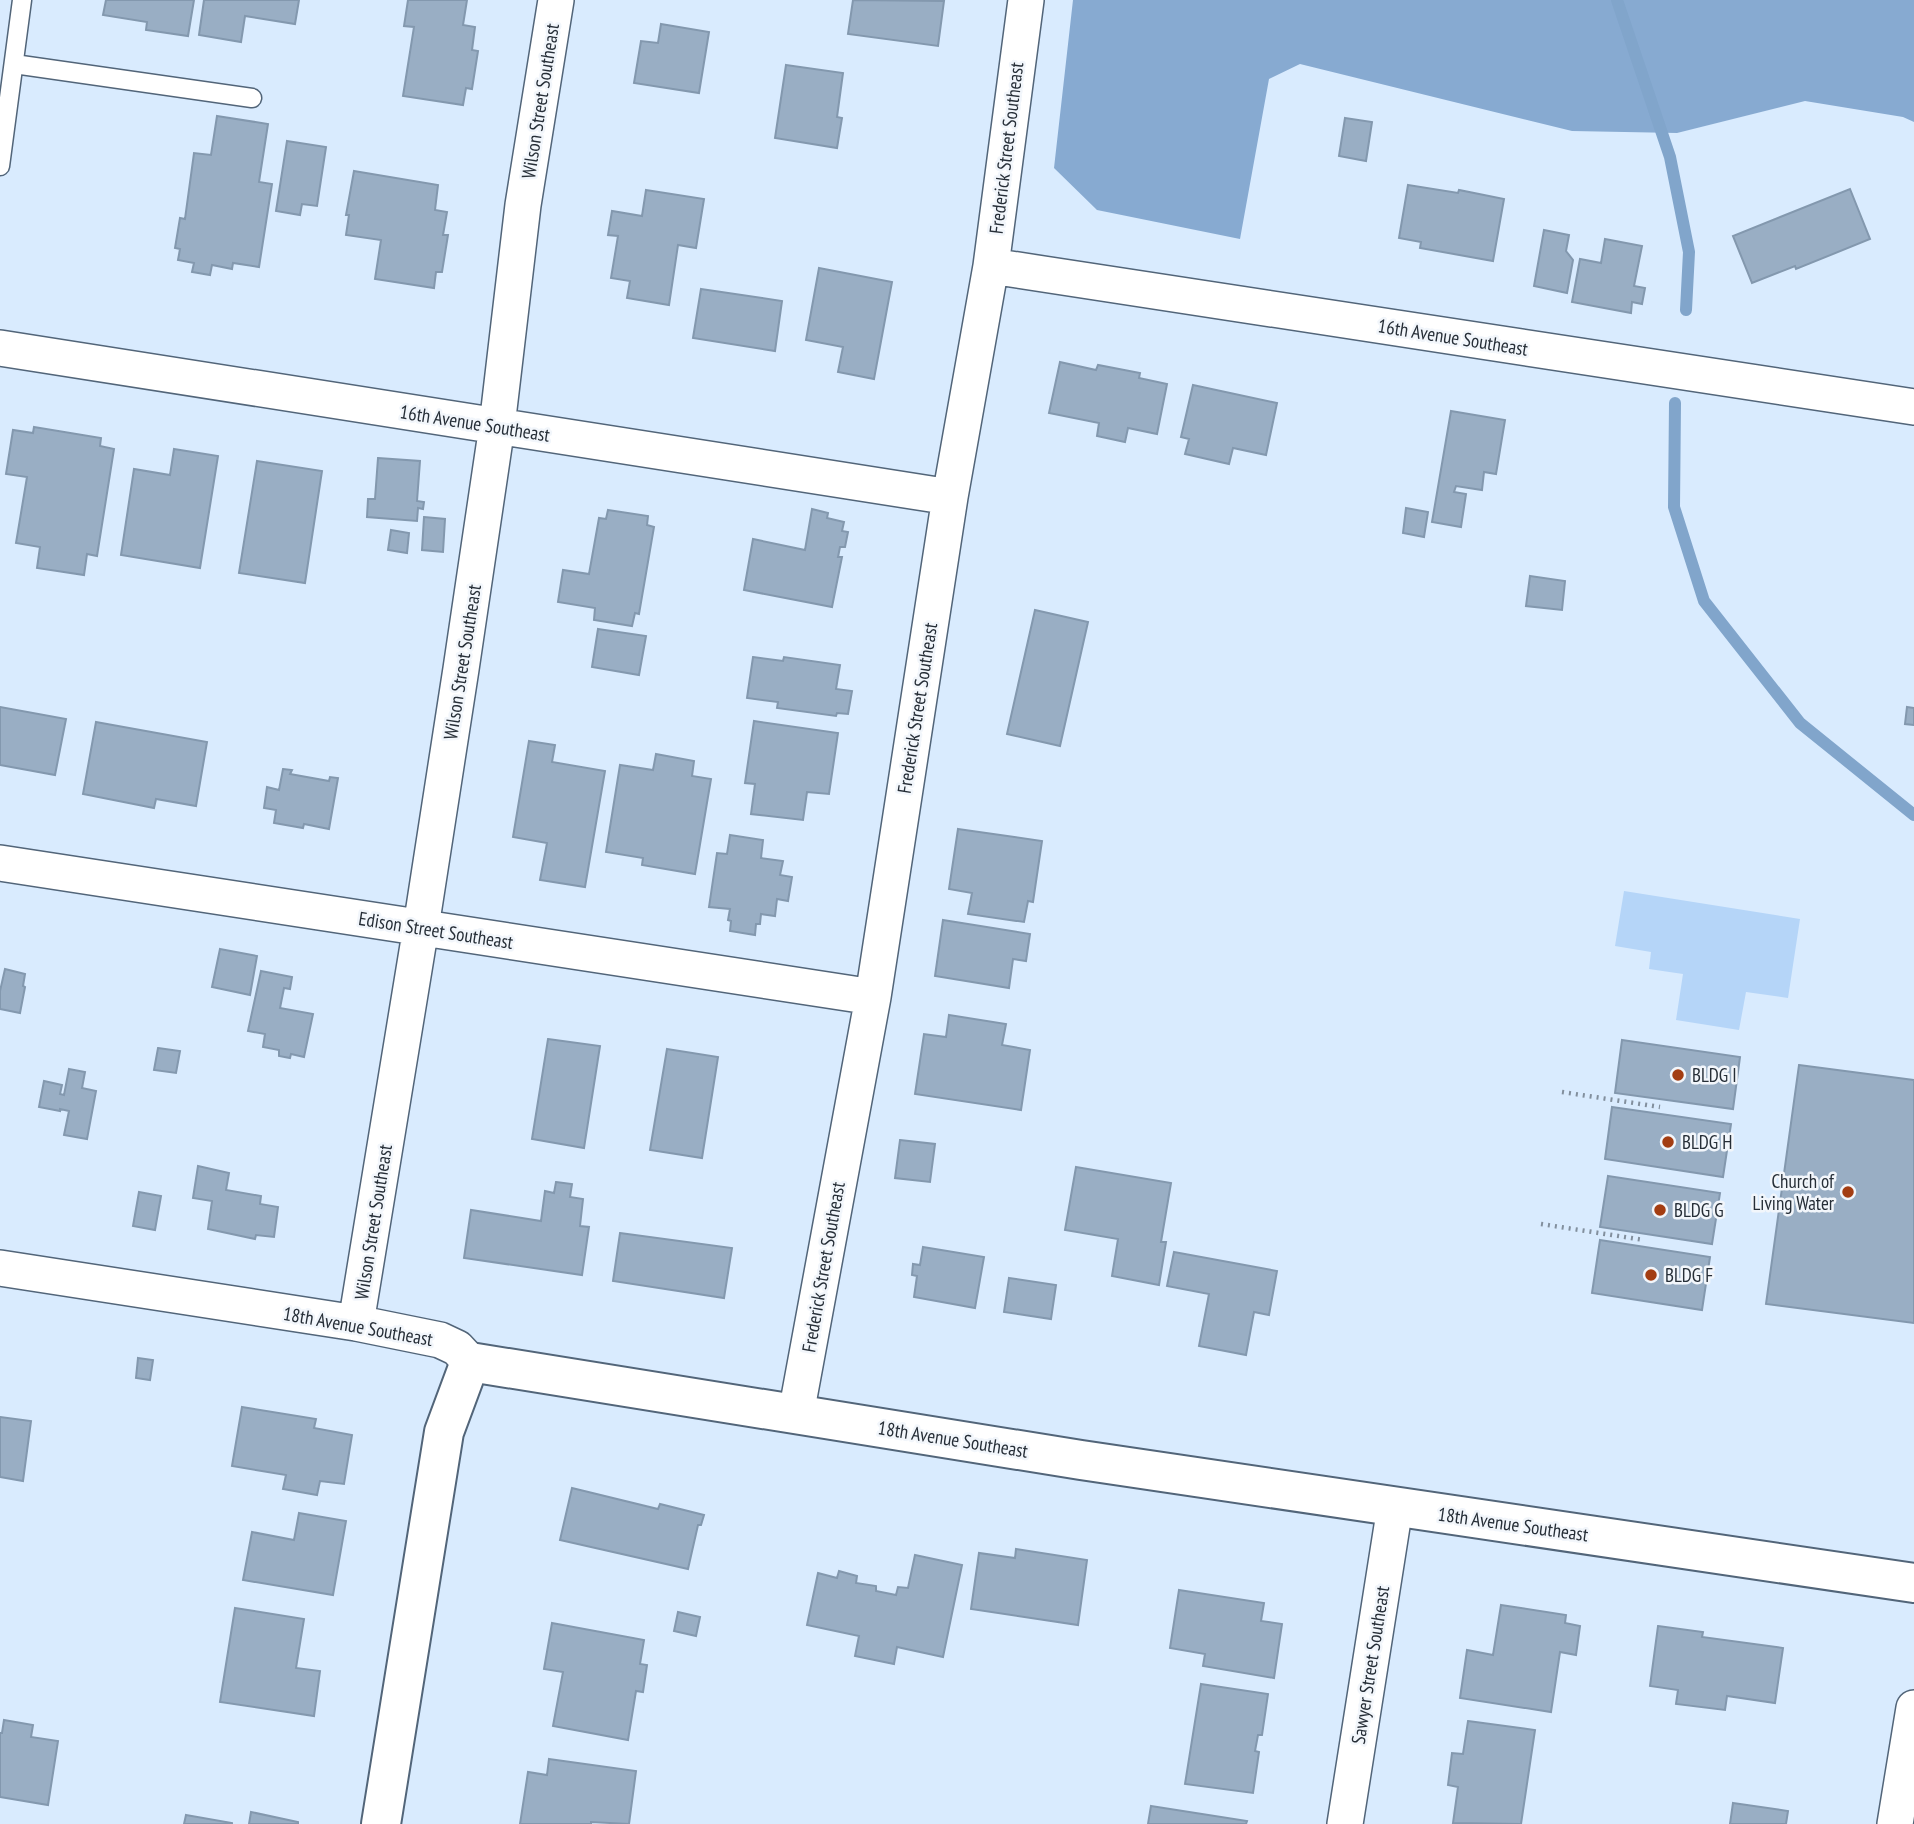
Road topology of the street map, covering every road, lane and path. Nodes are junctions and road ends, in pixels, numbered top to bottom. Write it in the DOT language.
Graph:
graph roads {
  1 [pos="22,0"];
  2 [pos="556,0"];
  3 [pos="1026,0"];
  4 [pos="14,64"];
  5 [pos="252,97"];
  6 [pos="0,166"];
  7 [pos="991,266"];
  8 [pos="0,348"];
  9 [pos="1914,407"];
  10 [pos="498,426"];
  11 [pos="950,497"];
  12 [pos="0,863"];
  13 [pos="421,927"];
  14 [pos="873,997"];
  15 [pos="1562,1092"];
  16 [pos="1660,1107"];
  17 [pos="1541,1224"];
  18 [pos="1644,1240"];
  19 [pos="0,1268"];
  20 [pos="356,1323"];
  21 [pos="470,1362"];
  22 [pos="796,1414"];
  23 [pos="1395,1507"];
  24 [pos="1914,1583"];
  25 [pos="1914,1708"];
  26 [pos="381,1824"];
  27 [pos="1345,1824"];
  28 [pos="1895,1824"];
  1 -- 4 [label="lane"];
  2 -- 10 [label="street, Wilson Street Southeast"];
  3 -- 7 [label="street, Frederick Street Southeast"];
  4 -- 5 [label="lane"];
  4 -- 6 [label="lane"];
  7 -- 9 [label="street, 16th Avenue Southeast"];
  7 -- 11 [label="street, Frederick Street Southeast"];
  8 -- 10 [label="street, 16th Avenue Southeast"];
  10 -- 11 [label="street, 16th Avenue Southeast"];
  10 -- 13 [label="street, Wilson Street Southeast"];
  11 -- 14 [label="street, Frederick Street Southeast"];
  12 -- 13 [label="street, Edison Street Southeast"];
  13 -- 14 [label="street, Edison Street Southeast"];
  13 -- 20 [label="street, Wilson Street Southeast"];
  14 -- 22 [label="street, Frederick Street Southeast"];
  15 -- 16 [label="path"];
  17 -- 18 [label="path"];
  19 -- 20 [label="street, 18th Avenue Southeast"];
  20 -- 21 [label="street, 18th Avenue Southeast"];
  21 -- 22 [label="street, 18th Avenue Southeast"];
  21 -- 26 [label="street"];
  22 -- 23 [label="street, 18th Avenue Southeast"];
  23 -- 24 [label="street, 18th Avenue Southeast"];
  23 -- 27 [label="street, Sawyer Street Southeast"];
  25 -- 28 [label="street"];
}
